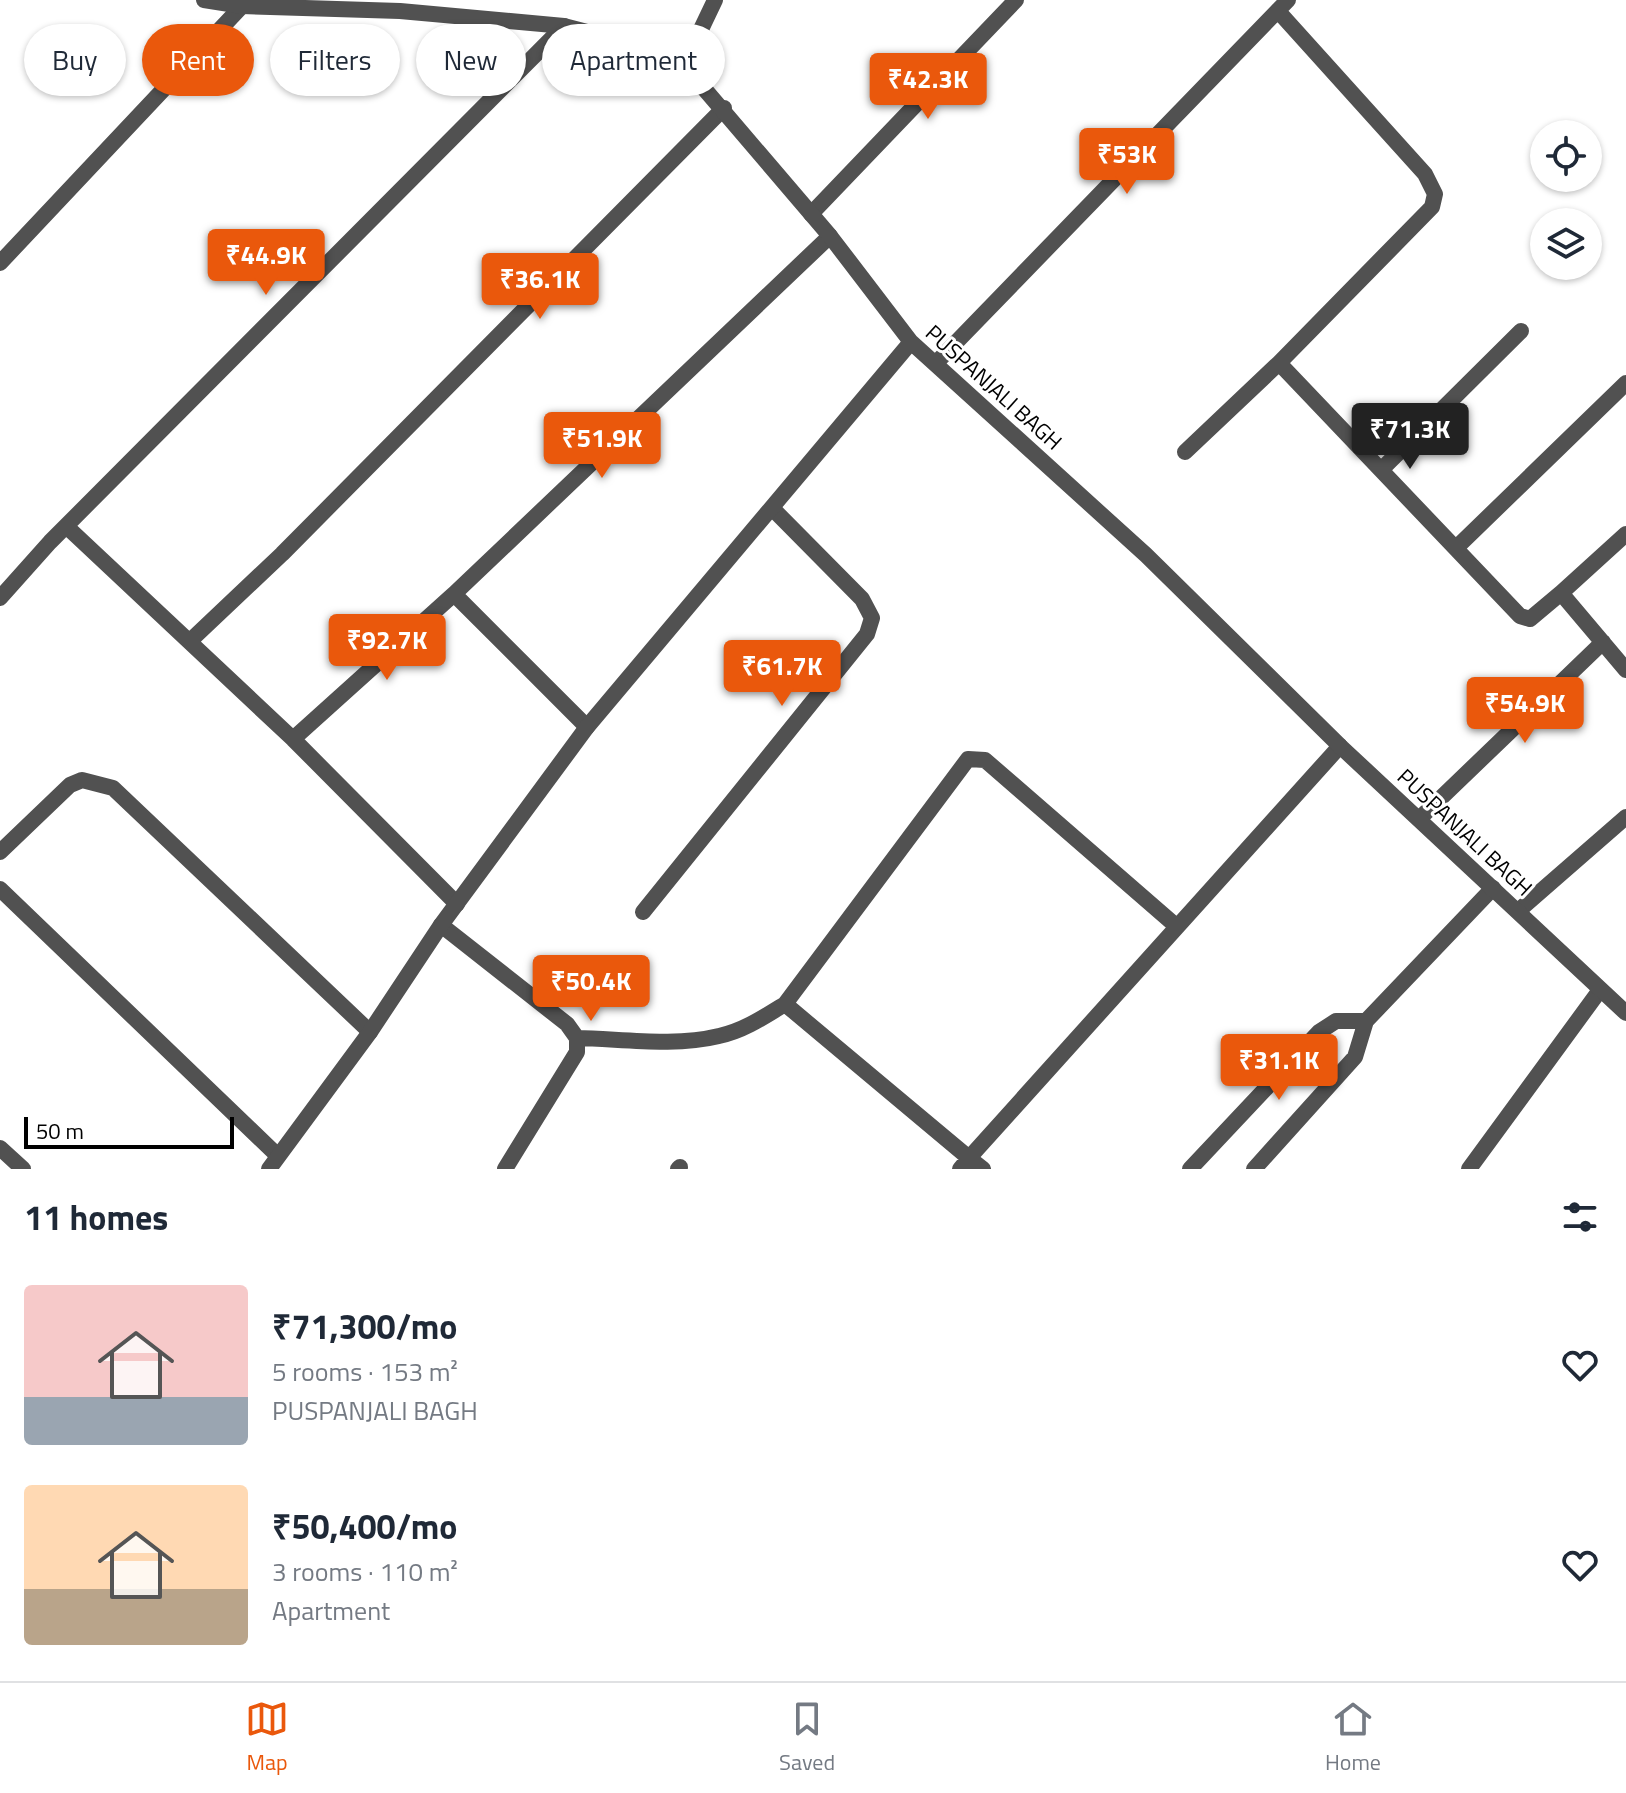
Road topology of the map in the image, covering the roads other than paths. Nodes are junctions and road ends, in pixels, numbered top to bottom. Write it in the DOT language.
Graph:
graph roads {
  1 [pos="204,0"];
  2 [pos="715,0"];
  3 [pos="1016,0"];
  4 [pos="1283,5"];
  5 [pos="242,6"];
  6 [pos="542,24"];
  7 [pos="704,24"];
  8 [pos="542,48"];
  9 [pos="713,96"];
  10 [pos="724,108"];
  11 [pos="811,214"];
  12 [pos="830,236"];
  13 [pos="0,263"];
  14 [pos="1521,331"];
  15 [pos="911,342"];
  16 [pos="936,363"];
  17 [pos="1279,363"];
  18 [pos="1626,383"];
  19 [pos="1185,452"];
  20 [pos="1381,470"];
  21 [pos="772,508"];
  22 [pos="66,526"];
  23 [pos="1626,534"];
  24 [pos="1456,548"];
  25 [pos="1561,593"];
  26 [pos="454,594"];
  27 [pos="0,598"];
  28 [pos="190,641"];
  29 [pos="1603,642"];
  30 [pos="1626,670"];
  31 [pos="587,727"];
  32 [pos="293,739"];
  33 [pos="1340,746"];
  34 [pos="1626,817"];
  35 [pos="1419,819"];
  36 [pos="0,852"];
  37 [pos="1493,888"];
  38 [pos="0,889"];
  39 [pos="457,904"];
  40 [pos="1518,911"];
  41 [pos="643,912"];
  42 [pos="441,925"];
  43 [pos="1175,925"];
  44 [pos="1600,990"];
  45 [pos="785,1004"];
  46 [pos="1626,1013"];
  47 [pos="1366,1021"];
  48 [pos="370,1032"];
  49 [pos="577,1038"];
  50 [pos="3,1158"];
  51 [pos="273,1163"];
  52 [pos="971,1165"];
  53 [pos="23,1169"];
  54 [pos="505,1169"];
  55 [pos="1190,1169"];
  56 [pos="1254,1169"];
  57 [pos="1469,1169"];
  1 -- 5 [label="street, PUSPANJALI BAGH"];
  2 -- 7 [label="street"];
  3 -- 11 [label="street"];
  4 -- 16 [label="street"];
  4 -- 17 [label="street"];
  5 -- 6 [label="street, PUSPANJALI BAGH"];
  5 -- 13 [label="street"];
  8 -- 22 [label="street"];
  9 -- 10 [label="street, PUSPANJALI BAGH"];
  10 -- 11 [label="street, PUSPANJALI BAGH"];
  10 -- 28 [label="street"];
  11 -- 12 [label="street, PUSPANJALI BAGH"];
  12 -- 15 [label="street, PUSPANJALI BAGH"];
  12 -- 26 [label="street"];
  14 -- 20 [label="street"];
  15 -- 16 [label="street, PUSPANJALI BAGH"];
  15 -- 21 [label="street"];
  16 -- 33 [label="street, PUSPANJALI BAGH"];
  17 -- 19 [label="street"];
  17 -- 20 [label="street"];
  18 -- 24 [label="street"];
  20 -- 24 [label="street"];
  21 -- 31 [label="street"];
  21 -- 41 [label="street"];
  22 -- 27 [label="street"];
  22 -- 28 [label="street"];
  23 -- 25 [label="street"];
  24 -- 25 [label="street"];
  25 -- 29 [label="street"];
  26 -- 31 [label="street"];
  26 -- 32 [label="street"];
  28 -- 32 [label="street"];
  29 -- 30 [label="street"];
  29 -- 35 [label="street"];
  31 -- 39 [label="street"];
  32 -- 39 [label="street"];
  33 -- 35 [label="street, PUSPANJALI BAGH"];
  33 -- 43 [label="street"];
  34 -- 40 [label="street"];
  35 -- 37 [label="street, PUSPANJALI BAGH"];
  36 -- 48 [label="street"];
  37 -- 40 [label="street, PUSPANJALI BAGH"];
  37 -- 47 [label="street"];
  38 -- 51 [label="street"];
  39 -- 42 [label="street"];
  40 -- 44 [label="street, PUSPANJALI BAGH"];
  42 -- 48 [label="street"];
  42 -- 49 [label="street"];
  43 -- 45 [label="street"];
  43 -- 52 [label="street"];
  44 -- 46 [label="street, PUSPANJALI BAGH"];
  44 -- 57 [label="street"];
  45 -- 49 [label="street"];
  45 -- 52 [label="street"];
  47 -- 55 [label="street"];
  47 -- 56 [label="street"];
  48 -- 51 [label="street"];
  49 -- 54 [label="street"];
  50 -- 53 [label="street"];
}
